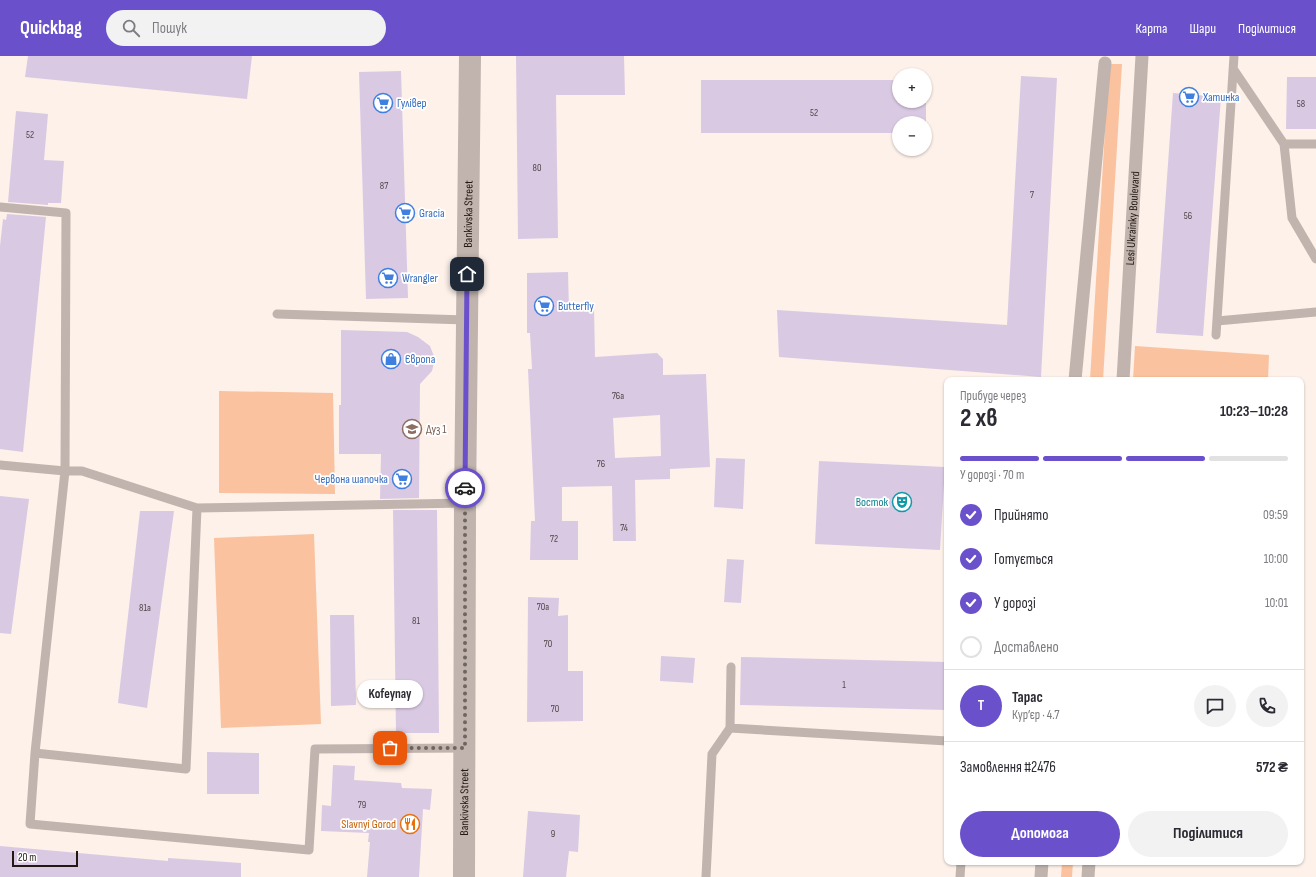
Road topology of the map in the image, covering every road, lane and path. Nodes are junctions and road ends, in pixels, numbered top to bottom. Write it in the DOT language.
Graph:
graph roads {
  1 [pos="470,56"];
  2 [pos="1142,56"];
  3 [pos="1234,56"];
  4 [pos="1105,63"];
  5 [pos="1234,70"];
  6 [pos="1284,144"];
  7 [pos="1316,144"];
  8 [pos="0,207"];
  9 [pos="1316,258"];
  10 [pos="1316,312"];
  11 [pos="277,314"];
  12 [pos="466,320"];
  13 [pos="1217,321"];
  14 [pos="1216,335"];
  15 [pos="1074,377"];
  16 [pos="1123,377"];
  17 [pos="0,465"];
  18 [pos="65,471"];
  19 [pos="465,503"];
  20 [pos="197,508"];
  21 [pos="732,666"];
  22 [pos="730,728"];
  23 [pos="944,741"];
  24 [pos="465,748"];
  25 [pos="35,753"];
  26 [pos="961,865"];
  27 [pos="1042,865"];
  28 [pos="1089,865"];
  29 [pos="464,877"];
  30 [pos="706,877"];
  31 [pos="960,877"];
  32 [pos="1041,877"];
  33 [pos="1088,877"];
  1 -- 12 [label="street, Bankivska Street"];
  2 -- 16 [label="street, Lesi Ukrainky Boulevard"];
  3 -- 5 [label="lane"];
  4 -- 15 [label="street"];
  5 -- 6 [label="lane"];
  5 -- 13 [label="lane"];
  6 -- 7 [label="lane"];
  6 -- 9 [label="lane"];
  8 -- 18 [label="lane"];
  10 -- 13 [label="lane"];
  11 -- 12 [label="lane"];
  12 -- 19 [label="street, Bankivska Street"];
  13 -- 14 [label="lane"];
  17 -- 18 [label="lane"];
  18 -- 20 [label="lane"];
  18 -- 25 [label="lane"];
  19 -- 20 [label="lane"];
  19 -- 24 [label="street, Bankivska Street"];
  20 -- 25 [label="lane"];
  21 -- 22 [label="lane"];
  22 -- 23 [label="lane"];
  22 -- 30 [label="lane"];
  24 -- 25 [label="lane"];
  24 -- 29 [label="street, Bankivska Street"];
  26 -- 31 [label="lane"];
  27 -- 32 [label="street"];
  28 -- 33 [label="street"];
}
